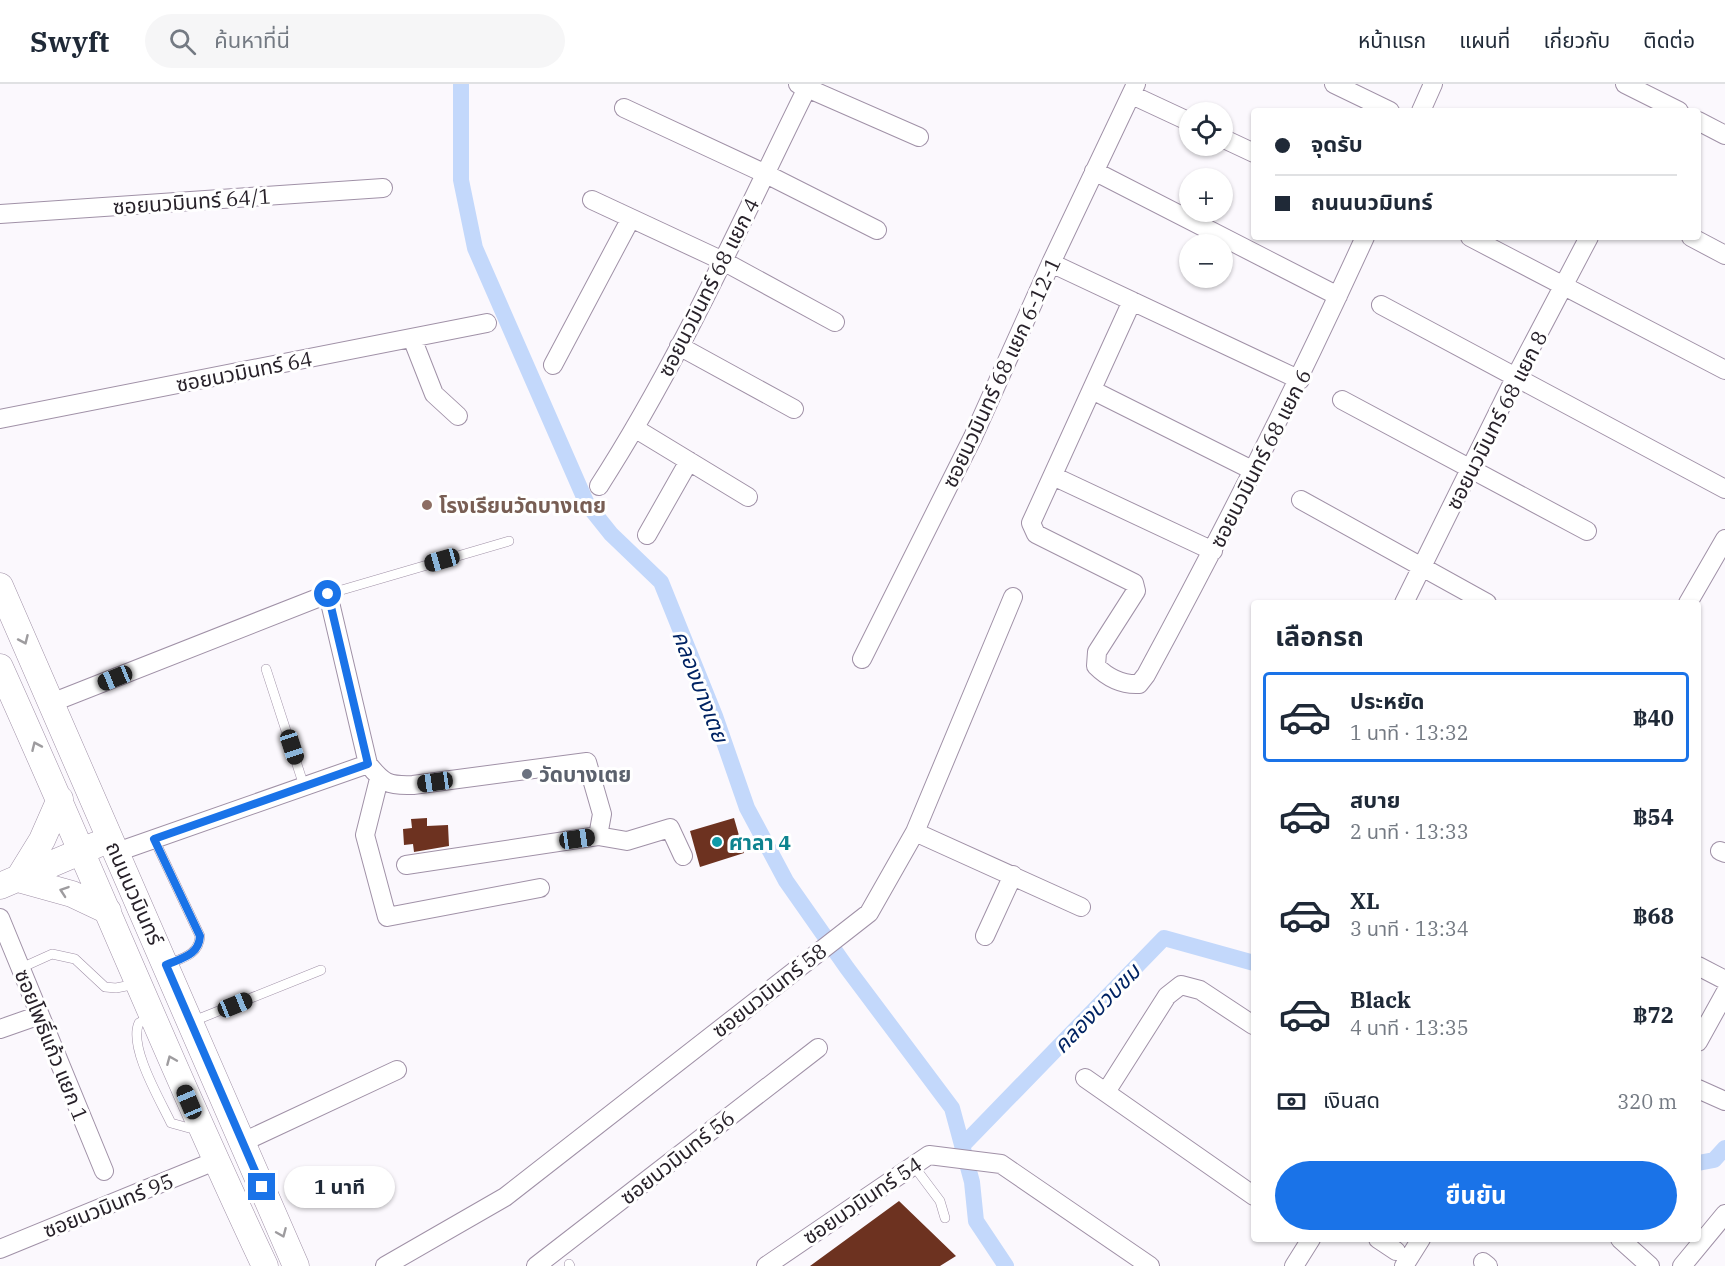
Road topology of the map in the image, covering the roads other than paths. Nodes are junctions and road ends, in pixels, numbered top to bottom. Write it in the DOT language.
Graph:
graph roads {
  1 [pos="1334,84"];
  2 [pos="1433,84"];
  3 [pos="1625,84"];
  4 [pos="1666,84"];
  5 [pos="804,85"];
  6 [pos="1134,89"];
  7 [pos="1655,106"];
  8 [pos="624,108"];
  9 [pos="1384,108"];
  10 [pos="1422,108"];
  11 [pos="1179,116"];
  12 [pos="1701,123"];
  13 [pos="1725,135"];
  14 [pos="919,137"];
  15 [pos="1233,143"];
  16 [pos="1251,152"];
  17 [pos="1094,171"];
  18 [pos="766,174"];
  19 [pos="384,188"];
  20 [pos="592,200"];
  21 [pos="0,213"];
  22 [pos="630,220"];
  23 [pos="877,230"];
  24 [pos="1364,240"];
  25 [pos="1476,240"];
  26 [pos="1588,240"];
  27 [pos="1697,240"];
  28 [pos="1725,255"];
  29 [pos="723,261"];
  30 [pos="1051,263"];
  31 [pos="1564,287"];
  32 [pos="1338,296"];
  33 [pos="1132,301"];
  34 [pos="1382,305"];
  35 [pos="835,322"];
  36 [pos="487,323"];
  37 [pos="412,338"];
  38 [pos="679,346"];
  39 [pos="553,365"];
  40 [pos="1725,370"];
  41 [pos="1516,376"];
  42 [pos="1300,380"];
  43 [pos="1092,390"];
  44 [pos="1342,400"];
  45 [pos="794,409"];
  46 [pos="458,416"];
  47 [pos="0,419"];
  48 [pos="636,429"];
  49 [pos="689,461"];
  50 [pos="1470,470"];
  51 [pos="1254,471"];
  52 [pos="1053,476"];
  53 [pos="599,486"];
  54 [pos="1725,489"];
  55 [pos="748,497"];
  56 [pos="1301,500"];
  57 [pos="1587,531"];
  58 [pos="647,535"];
  59 [pos="1725,539"];
  60 [pos="509,541"];
  61 [pos="1213,551"];
  62 [pos="1422,568"];
  63 [pos="0,586"];
  64 [pos="328,594"];
  65 [pos="1013,597"];
  66 [pos="1406,600"];
  67 [pos="1481,600"];
  68 [pos="1690,600"];
  69 [pos="862,659"];
  70 [pos="0,667"];
  71 [pos="266,669"];
  72 [pos="51,703"];
  73 [pos="368,764"];
  74 [pos="379,779"];
  75 [pos="304,786"];
  76 [pos="60,799"];
  77 [pos="915,832"];
  78 [pos="598,836"];
  79 [pos="154,839"];
  80 [pos="114,845"];
  81 [pos="81,852"];
  82 [pos="683,856"];
  83 [pos="406,865"];
  84 [pos="1013,875"];
  85 [pos="9,883"];
  86 [pos="540,888"];
  87 [pos="1081,907"];
  88 [pos="108,911"];
  89 [pos="0,918"];
  90 [pos="985,936"];
  91 [pos="166,965"];
  92 [pos="21,968"];
  93 [pos="1701,968"];
  94 [pos="321,970"];
  95 [pos="1725,980"];
  96 [pos="139,984"];
  97 [pos="1725,993"];
  98 [pos="40,1015"];
  99 [pos="192,1023"];
  100 [pos="1251,1024"];
  101 [pos="0,1029"];
  102 [pos="1701,1037"];
  103 [pos="818,1048"];
  104 [pos="397,1070"];
  105 [pos="1085,1078"];
  106 [pos="1701,1090"];
  107 [pos="1106,1092"];
  108 [pos="1725,1101"];
  109 [pos="243,1142"];
  110 [pos="921,1160"];
  111 [pos="215,1161"];
  112 [pos="104,1172"];
  113 [pos="1251,1194"];
  114 [pos="1725,1214"];
  115 [pos="945,1218"];
  116 [pos="1310,1242"];
  117 [pos="1381,1242"];
  118 [pos="1418,1242"];
  119 [pos="1623,1242"];
  120 [pos="0,1249"];
  121 [pos="1400,1259"];
  122 [pos="1298,1265"];
  123 [pos="265,1266"];
  124 [pos="296,1266"];
  125 [pos="385,1266"];
  126 [pos="536,1266"];
  127 [pos="766,1266"];
  128 [pos="1149,1266"];
  129 [pos="1650,1266"];
  130 [pos="1682,1266"];
  1 -- 9 [label="street"];
  2 -- 10 [label="street"];
  3 -- 7 [label="street"];
  4 -- 7 [label="street"];
  5 -- 14 [label="street"];
  5 -- 18 [label="street, ซอยนวมินทร์ 68 แยก 4"];
  6 -- 11 [label="street"];
  6 -- 17 [label="street, ซอยนวมินทร์ 68 แยก 6-12-1"];
  8 -- 18 [label="street"];
  12 -- 13 [label="street"];
  15 -- 16 [label="street"];
  17 -- 30 [label="street, ซอยนวมินทร์ 68 แยก 6-12-1"];
  17 -- 32 [label="street"];
  18 -- 23 [label="street"];
  18 -- 29 [label="street, ซอยนวมินทร์ 68 แยก 4"];
  19 -- 21 [label="street, ซอยนวมินทร์ 64/1"];
  20 -- 22 [label="street"];
  22 -- 29 [label="street"];
  22 -- 39 [label="street"];
  24 -- 32 [label="street, ซอยนวมินทร์ 68 แยก 6"];
  25 -- 31 [label="street"];
  26 -- 31 [label="street, ซอยนวมินทร์ 68 แยก 8"];
  27 -- 28 [label="street"];
  29 -- 35 [label="street"];
  29 -- 38 [label="street, ซอยนวมินทร์ 68 แยก 4"];
  30 -- 33 [label="street"];
  30 -- 69 [label="street, ซอยนวมินทร์ 68 แยก 6-12-1"];
  31 -- 40 [label="street"];
  31 -- 41 [label="street, ซอยนวมินทร์ 68 แยก 8"];
  32 -- 42 [label="street, ซอยนวมินทร์ 68 แยก 6"];
  33 -- 42 [label="street"];
  33 -- 43 [label="street"];
  34 -- 41 [label="street"];
  36 -- 37 [label="street, ซอยนวมินทร์ 64"];
  37 -- 46 [label="street"];
  37 -- 47 [label="street, ซอยนวมินทร์ 64"];
  38 -- 45 [label="street"];
  38 -- 48 [label="street, ซอยนวมินทร์ 68 แยก 4"];
  41 -- 50 [label="street, ซอยนวมินทร์ 68 แยก 8"];
  41 -- 54 [label="street"];
  42 -- 51 [label="street, ซอยนวมินทร์ 68 แยก 6"];
  43 -- 51 [label="street"];
  43 -- 52 [label="street"];
  44 -- 50 [label="street"];
  48 -- 49 [label="street"];
  48 -- 53 [label="street, ซอยนวมินทร์ 68 แยก 4"];
  49 -- 55 [label="street"];
  49 -- 58 [label="street"];
  50 -- 57 [label="street"];
  50 -- 62 [label="street, ซอยนวมินทร์ 68 แยก 8"];
  51 -- 61 [label="street, ซอยนวมินทร์ 68 แยก 6"];
  52 -- 61 [label="street"];
  52 -- 61 [label="street, ซอยนวมินทร์ 68 แยก 6"];
  56 -- 62 [label="street"];
  59 -- 68 [label="street"];
  60 -- 64 [label="lane"];
  62 -- 66 [label="street, ซอยนวมินทร์ 68 แยก 8"];
  62 -- 67 [label="street"];
  63 -- 72 [label="main road, ถนนนวมินทร์, one-way"];
  64 -- 72 [label="street"];
  64 -- 73 [label="street"];
  65 -- 77 [label="street, ซอยนวมินทร์ 58"];
  76 -- 70 [label="main road, ถนนนวมินทร์, one-way"];
  71 -- 75 [label="lane"];
  72 -- 80 [label="main road, ถนนนวมินทร์"];
  73 -- 74 [label="street"];
  73 -- 75 [label="street"];
  74 -- 78 [label="street"];
  74 -- 86 [label="street"];
  75 -- 79 [label="street"];
  76 -- 81 [label="main road, ถนนนวมินทร์"];
  76 -- 85 [label="main road"];
  77 -- 84 [label="street"];
  77 -- 125 [label="street, ซอยนวมินทร์ 58"];
  78 -- 82 [label="street"];
  78 -- 83 [label="street"];
  79 -- 80 [label="street"];
  79 -- 91 [label="lane"];
  80 -- 81 [label="main road"];
  80 -- 91 [label="main road, ถนนนวมินทร์"];
  81 -- 85 [label="main road"];
  81 -- 88 [label="main road, ถนนนวมินทร์"];
  84 -- 87 [label="street"];
  84 -- 90 [label="street"];
  88 -- 85 [label="main road, one-way"];
  88 -- 96 [label="main road, ถนนนวมินทร์"];
  89 -- 92 [label="street, ซอยโพธิ์แก้ว แยก 1"];
  91 -- 99 [label="main road, ถนนนวมินทร์"];
  92 -- 96 [label="lane"];
  92 -- 98 [label="street, ซอยโพธิ์แก้ว แยก 1"];
  93 -- 95 [label="street"];
  94 -- 99 [label="lane"];
  96 -- 111 [label="main road, ถนนนวมินทร์"];
  97 -- 102 [label="street"];
  98 -- 101 [label="street"];
  98 -- 112 [label="street, ซอยโพธิ์แก้ว แยก 1"];
  99 -- 109 [label="main road, ถนนนวมินทร์"];
  100 -- 107 [label="street"];
  103 -- 126 [label="street, ซอยนวมินทร์ 56"];
  104 -- 109 [label="street"];
  105 -- 107 [label="street"];
  106 -- 108 [label="street"];
  107 -- 113 [label="street"];
  109 -- 124 [label="main road, ถนนนวมินทร์, one-way"];
  110 -- 115 [label="lane"];
  110 -- 127 [label="street, ซอยนวมินทร์ 54"];
  110 -- 128 [label="street"];
  111 -- 120 [label="street, ซอยนวมินทร์ 95"];
  111 -- 123 [label="main road, ถนนนวมินทร์"];
  114 -- 130 [label="street"];
  116 -- 122 [label="street"];
  117 -- 121 [label="street"];
  118 -- 121 [label="street"];
  119 -- 129 [label="street"];
}
